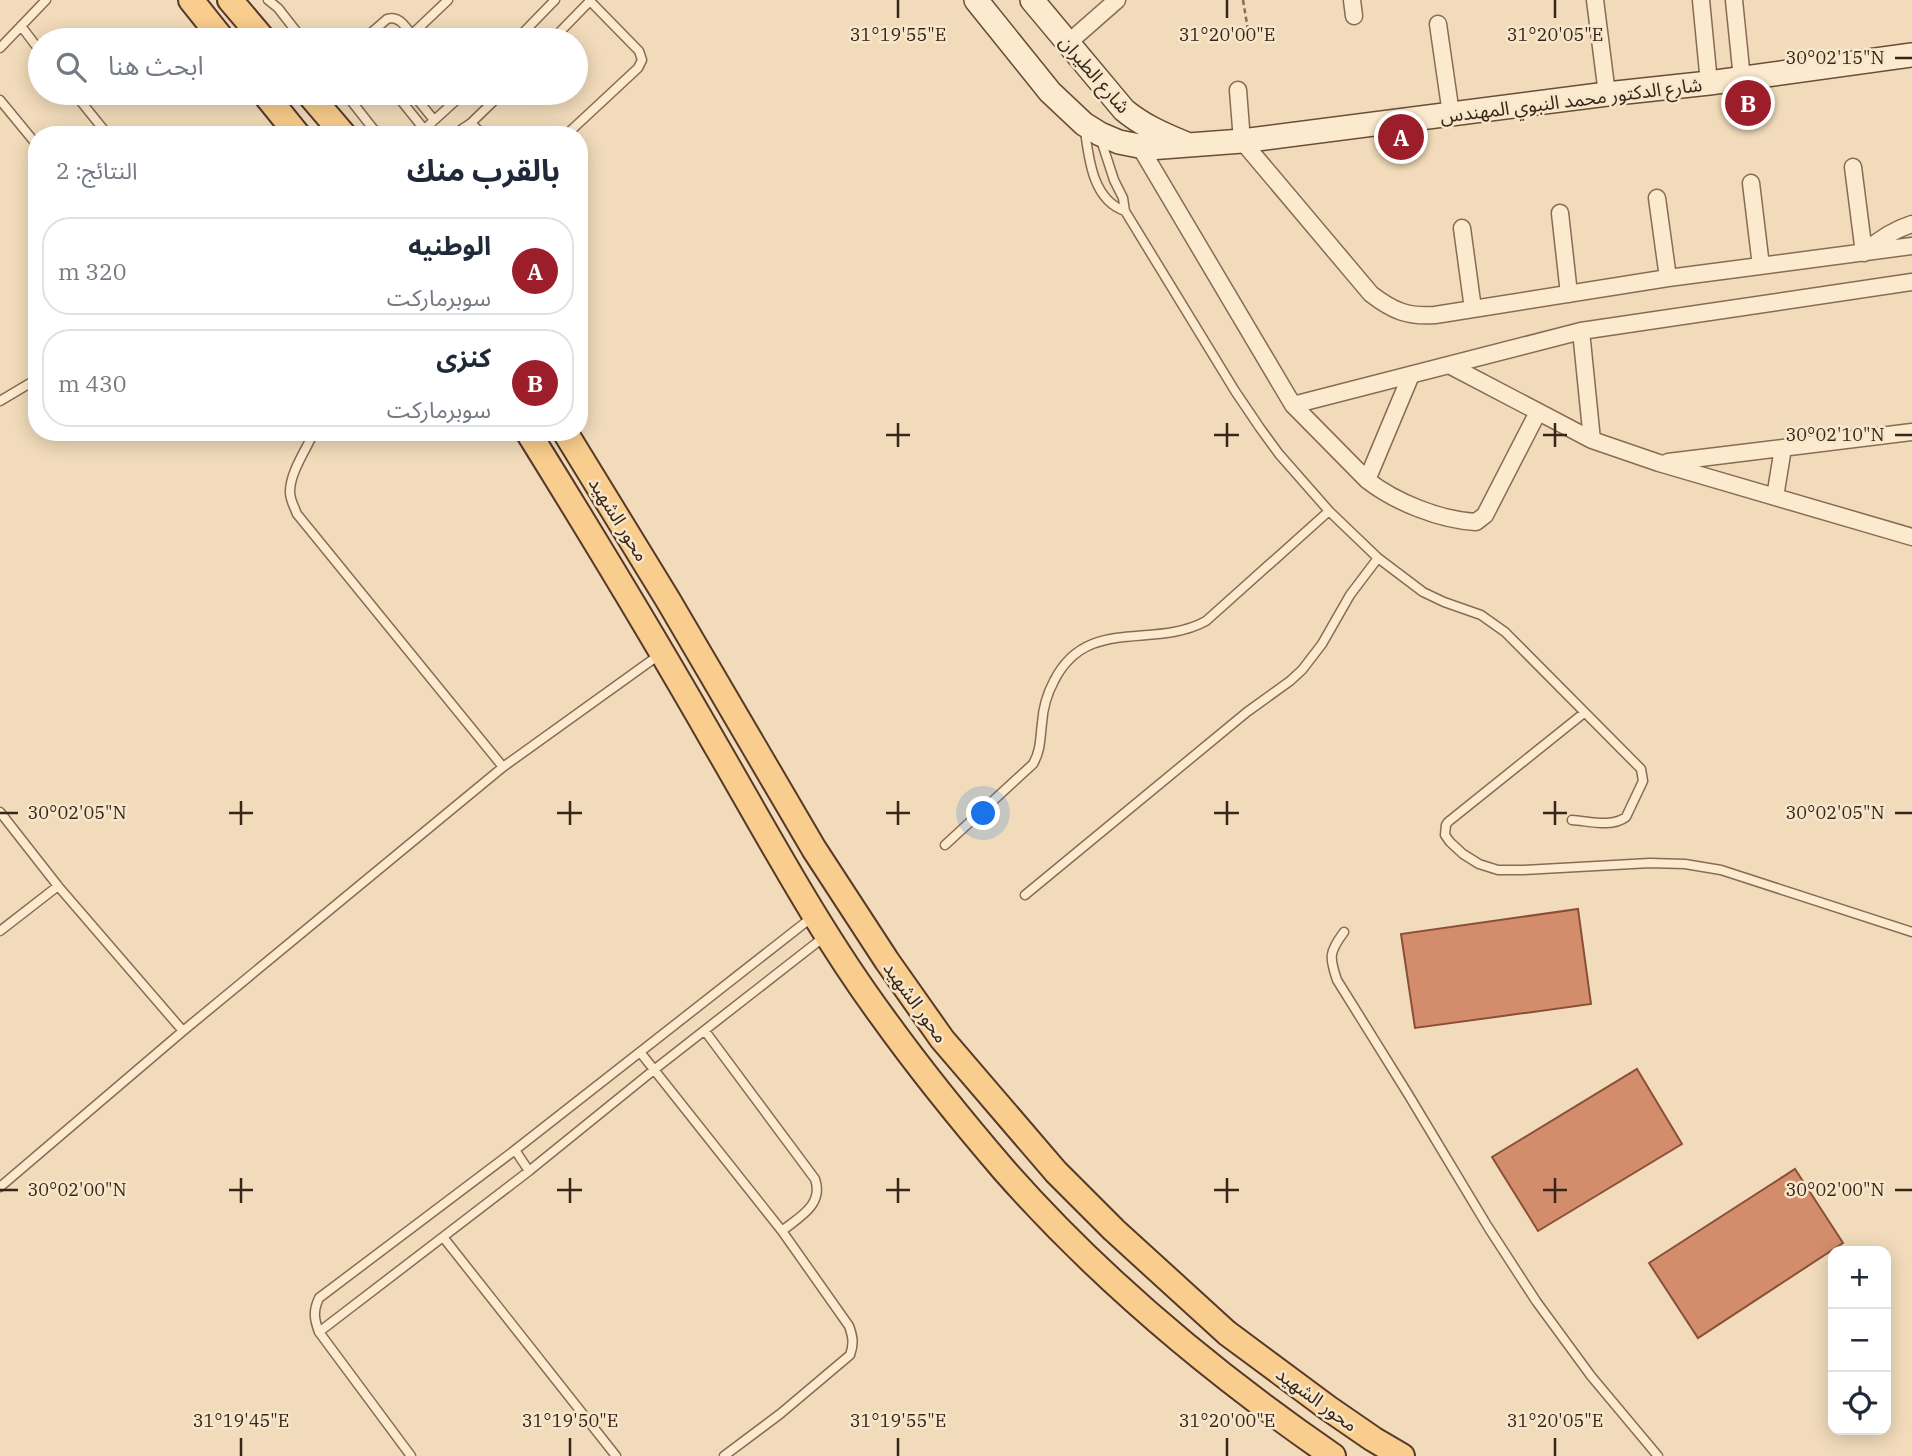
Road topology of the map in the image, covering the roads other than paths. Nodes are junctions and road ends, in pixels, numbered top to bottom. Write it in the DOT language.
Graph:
graph roads {
  1 [pos="46,0"];
  2 [pos="191,0"];
  3 [pos="230,0"];
  4 [pos="268,0"];
  5 [pos="448,0"];
  6 [pos="555,0"];
  7 [pos="976,0"];
  8 [pos="1032,0"];
  9 [pos="1117,0"];
  10 [pos="1595,0"];
  11 [pos="1701,0"];
  12 [pos="1734,0"];
  13 [pos="589,1"];
  14 [pos="1438,24"];
  15 [pos="20,26"];
  16 [pos="213,28"];
  17 [pos="254,28"];
  18 [pos="294,28"];
  19 [pos="377,28"];
  20 [pos="404,28"];
  21 [pos="418,28"];
  22 [pos="528,28"];
  23 [pos="563,28"];
  24 [pos="28,36"];
  25 [pos="1068,43"];
  26 [pos="0,48"];
  27 [pos="1912,55"];
  28 [pos="1742,79"];
  29 [pos="1709,83"];
  30 [pos="1238,90"];
  31 [pos="1109,93"];
  32 [pos="1607,94"];
  33 [pos="0,100"];
  34 [pos="84,105"];
  35 [pos="274,105"];
  36 [pos="318,105"];
  37 [pos="354,105"];
  38 [pos="403,105"];
  39 [pos="422,105"];
  40 [pos="451,105"];
  41 [pos="490,105"];
  42 [pos="1451,114"];
  43 [pos="435,120"];
  44 [pos="471,123"];
  45 [pos="101,126"];
  46 [pos="291,126"];
  47 [pos="336,126"];
  48 [pos="371,126"];
  49 [pos="417,126"];
  50 [pos="428,126"];
  51 [pos="466,126"];
  52 [pos="474,126"];
  53 [pos="576,126"];
  54 [pos="1091,129"];
  55 [pos="28,134"];
  56 [pos="1242,141"];
  57 [pos="1187,145"];
  58 [pos="1140,147"];
  59 [pos="1853,167"];
  60 [pos="1751,183"];
  61 [pos="1657,198"];
  62 [pos="1125,211"];
  63 [pos="1560,213"];
  64 [pos="1912,223"];
  65 [pos="1462,228"];
  66 [pos="1912,246"];
  67 [pos="1864,253"];
  68 [pos="1761,267"];
  69 [pos="1668,278"];
  70 [pos="1912,282"];
  71 [pos="1569,294"];
  72 [pos="1473,309"];
  73 [pos="1581,331"];
  74 [pos="1449,365"];
  75 [pos="1411,375"];
  76 [pos="28,384"];
  77 [pos="0,401"];
  78 [pos="1293,405"];
  79 [pos="1538,412"];
  80 [pos="1912,432"];
  81 [pos="1592,440"];
  82 [pos="310,441"];
  83 [pos="534,441"];
  84 [pos="571,441"];
  85 [pos="1783,448"];
  86 [pos="1660,463"];
  87 [pos="1367,480"];
  88 [pos="1775,497"];
  89 [pos="1329,510"];
  90 [pos="1912,537"];
  91 [pos="1378,558"];
  92 [pos="663,652"];
  93 [pos="1584,713"];
  94 [pos="503,767"];
  95 [pos="0,812"];
  96 [pos="1572,820"];
  97 [pos="945,845"];
  98 [pos="58,886"];
  99 [pos="1025,895"];
  100 [pos="821,925"];
  101 [pos="0,931"];
  102 [pos="1344,932"];
  103 [pos="1912,932"];
  104 [pos="183,1031"];
  105 [pos="705,1031"];
  106 [pos="640,1052"];
  107 [pos="655,1069"];
  108 [pos="515,1150"];
  109 [pos="529,1171"];
  110 [pos="0,1187"];
  111 [pos="782,1231"];
  112 [pos="443,1237"];
  113 [pos="319,1332"];
  114 [pos="411,1456"];
  115 [pos="616,1456"];
  116 [pos="724,1456"];
  117 [pos="1333,1456"];
  118 [pos="1402,1456"];
  119 [pos="1658,1456"];
  1 -- 15 [label="lane"];
  2 -- 16 [label="main road"];
  3 -- 17 [label="main road"];
  4 -- 18 [label="lane"];
  5 -- 21 [label="lane"];
  6 -- 22 [label="lane"];
  7 -- 54 [label="main road, شارع الطيران"];
  8 -- 25 [label="main road, شارع الطيران"];
  9 -- 25 [label="street"];
  10 -- 32 [label="street"];
  11 -- 29 [label="street"];
  12 -- 28 [label="street"];
  13 -- 23 [label="lane"];
  13 -- 53 [label="lane"];
  14 -- 42 [label="street"];
  15 -- 24 [label="lane"];
  15 -- 26 [label="lane"];
  19 -- 20 [label="lane"];
  25 -- 31 [label="main road, شارع الطيران"];
  27 -- 28 [label="main road, شارع الدكتور محمد النبوي المهندس"];
  28 -- 29 [label="main road, شارع الدكتور محمد النبوي المهندس"];
  29 -- 32 [label="main road, شارع الدكتور محمد النبوي المهندس"];
  30 -- 56 [label="street"];
  31 -- 54 [label="main road"];
  31 -- 57 [label="main road, شارع الطيران"];
  32 -- 42 [label="main road, شارع الدكتور محمد النبوي المهندس"];
  33 -- 55 [label="lane"];
  34 -- 45 [label="lane"];
  35 -- 46 [label="main road"];
  36 -- 47 [label="main road"];
  37 -- 48 [label="lane"];
  38 -- 49 [label="lane"];
  39 -- 43 [label="lane"];
  40 -- 43 [label="lane"];
  41 -- 44 [label="lane"];
  42 -- 56 [label="main road, شارع الدكتور محمد النبوي المهندس"];
  43 -- 50 [label="lane"];
  44 -- 51 [label="lane"];
  44 -- 52 [label="lane"];
  54 -- 58 [label="main road, شارع الطيران"];
  54 -- 62 [label="lane"];
  54 -- 62 [label="lane"];
  56 -- 57 [label="main road, شارع الدكتور محمد النبوي المهندس"];
  56 -- 72 [label="street"];
  57 -- 58 [label="main road, شارع الطيران"];
  58 -- 78 [label="street"];
  59 -- 67 [label="street"];
  60 -- 68 [label="street"];
  61 -- 69 [label="street"];
  62 -- 89 [label="lane"];
  63 -- 71 [label="street"];
  64 -- 67 [label="street"];
  65 -- 72 [label="street"];
  66 -- 67 [label="street"];
  67 -- 68 [label="street"];
  68 -- 69 [label="street"];
  69 -- 71 [label="street"];
  70 -- 73 [label="street"];
  71 -- 72 [label="street"];
  73 -- 74 [label="street"];
  73 -- 81 [label="street"];
  74 -- 75 [label="street"];
  74 -- 79 [label="street"];
  75 -- 78 [label="street"];
  75 -- 87 [label="street"];
  76 -- 77 [label="lane"];
  78 -- 87 [label="street"];
  79 -- 81 [label="street"];
  79 -- 87 [label="street"];
  80 -- 85 [label="street"];
  81 -- 86 [label="street"];
  82 -- 94 [label="lane"];
  83 -- 92 [label="main road, محور الشهيد"];
  84 -- 118 [label="main road, محور الشهيد"];
  85 -- 86 [label="street"];
  85 -- 88 [label="street"];
  86 -- 88 [label="street"];
  88 -- 90 [label="street"];
  89 -- 91 [label="lane"];
  89 -- 97 [label="lane"];
  91 -- 93 [label="lane"];
  91 -- 99 [label="lane"];
  92 -- 94 [label="lane"];
  92 -- 100 [label="main road, محور الشهيد"];
  93 -- 96 [label="lane"];
  93 -- 103 [label="lane"];
  94 -- 104 [label="lane"];
  95 -- 98 [label="lane"];
  98 -- 101 [label="lane"];
  98 -- 104 [label="lane"];
  100 -- 105 [label="lane"];
  100 -- 106 [label="lane"];
  100 -- 117 [label="main road, محور الشهيد"];
  102 -- 119 [label="lane"];
  104 -- 110 [label="lane"];
  105 -- 107 [label="lane"];
  105 -- 111 [label="lane"];
  106 -- 107 [label="lane"];
  106 -- 108 [label="lane"];
  107 -- 109 [label="lane"];
  107 -- 111 [label="lane"];
  108 -- 109 [label="lane"];
  108 -- 113 [label="lane"];
  109 -- 112 [label="lane"];
  111 -- 116 [label="lane"];
  112 -- 113 [label="lane"];
  112 -- 115 [label="lane"];
  113 -- 114 [label="lane"];
}
